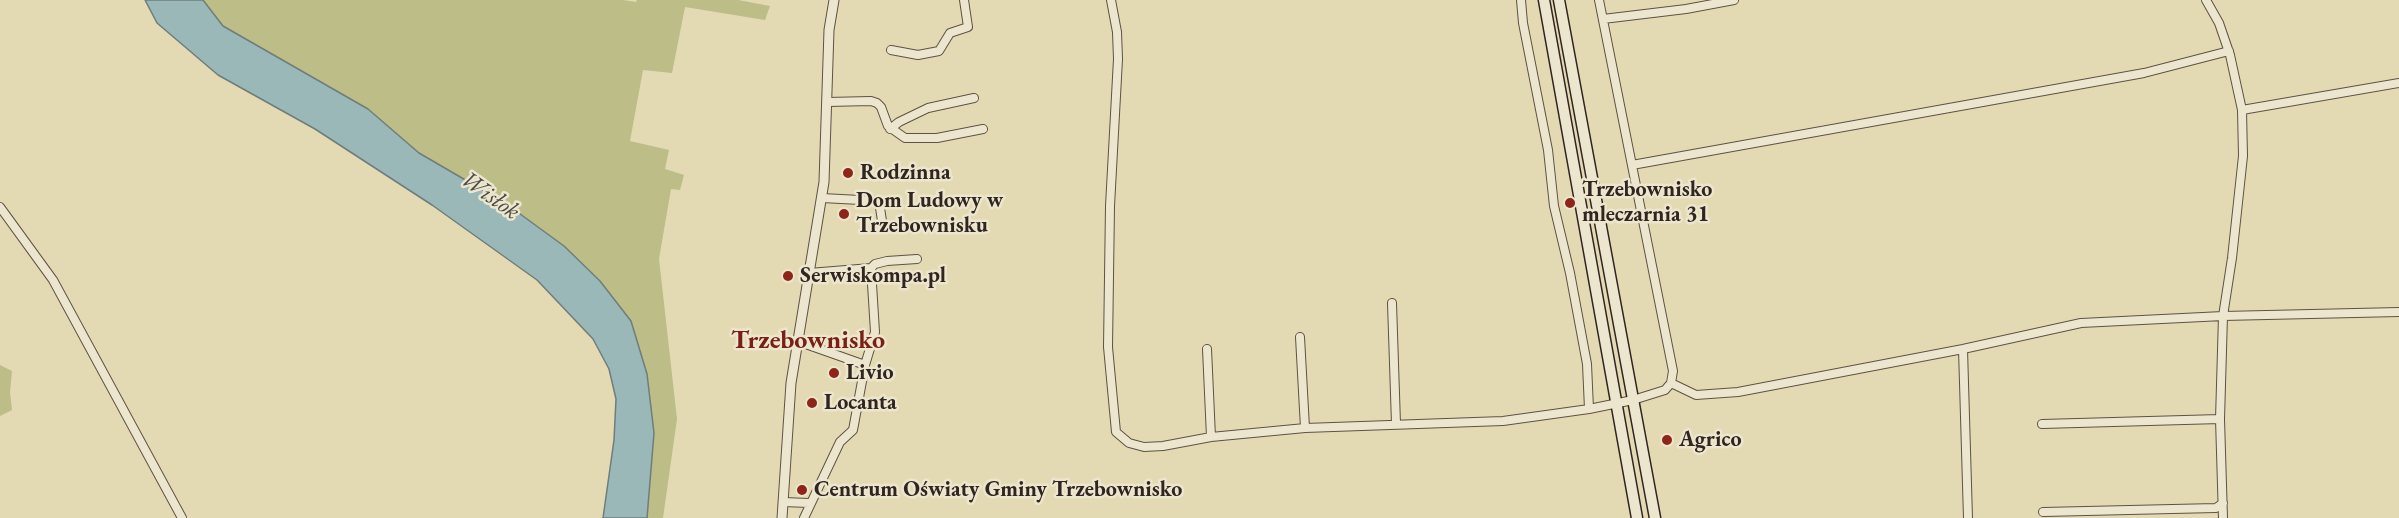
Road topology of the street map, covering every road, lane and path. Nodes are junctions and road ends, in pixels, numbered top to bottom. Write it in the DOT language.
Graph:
graph roads {
  1 [pos="834,0"];
  2 [pos="964,0"];
  3 [pos="1111,0"];
  4 [pos="1521,0"];
  5 [pos="1544,0"];
  6 [pos="1559,0"];
  7 [pos="1599,0"];
  8 [pos="1734,0"];
  9 [pos="2206,0"];
  10 [pos="1603,19"];
  11 [pos="891,50"];
  12 [pos="2229,51"];
  13 [pos="2399,83"];
  14 [pos="974,98"];
  15 [pos="827,102"];
  16 [pos="2242,110"];
  17 [pos="890,129"];
  18 [pos="983,129"];
  19 [pos="1632,165"];
  20 [pos="822,198"];
  21 [pos="0,207"];
  22 [pos="882,221"];
  23 [pos="917,259"];
  24 [pos="871,268"];
  25 [pos="810,273"];
  26 [pos="1392,303"];
  27 [pos="2399,312"];
  28 [pos="2223,315"];
  29 [pos="1300,337"];
  30 [pos="797,341"];
  31 [pos="1207,349"];
  32 [pos="1963,349"];
  33 [pos="866,365"];
  34 [pos="1671,383"];
  35 [pos="1633,400"];
  36 [pos="1616,404"];
  37 [pos="1589,410"];
  38 [pos="2220,419"];
  39 [pos="1396,424"];
  40 [pos="2042,424"];
  41 [pos="1305,428"];
  42 [pos="1211,437"];
  43 [pos="783,502"];
  44 [pos="809,503"];
  45 [pos="2223,503"];
  46 [pos="2043,512"];
  47 [pos="182,518"];
  48 [pos="782,518"];
  49 [pos="804,518"];
  50 [pos="1637,518"];
  51 [pos="1655,518"];
  52 [pos="1968,518"];
  53 [pos="2223,518"];
  1 -- 15 [label="street"];
  2 -- 11 [label="street"];
  3 -- 42 [label="street"];
  4 -- 37 [label="street"];
  5 -- 36 [label="main road"];
  6 -- 35 [label="main road"];
  7 -- 10 [label="street"];
  8 -- 10 [label="street"];
  9 -- 12 [label="street"];
  10 -- 19 [label="street"];
  12 -- 16 [label="street"];
  12 -- 19 [label="street"];
  13 -- 16 [label="street"];
  14 -- 17 [label="street"];
  15 -- 17 [label="street"];
  15 -- 20 [label="street"];
  16 -- 28 [label="street"];
  17 -- 18 [label="street"];
  19 -- 34 [label="street"];
  20 -- 22 [label="street"];
  20 -- 25 [label="street"];
  21 -- 47 [label="street"];
  23 -- 24 [label="street"];
  24 -- 25 [label="street"];
  24 -- 33 [label="street"];
  25 -- 30 [label="street"];
  26 -- 39 [label="street"];
  27 -- 28 [label="street"];
  28 -- 32 [label="street"];
  28 -- 38 [label="street"];
  29 -- 41 [label="street"];
  30 -- 33 [label="street"];
  30 -- 43 [label="street"];
  31 -- 42 [label="street"];
  32 -- 34 [label="street"];
  32 -- 52 [label="street"];
  33 -- 44 [label="street"];
  34 -- 35 [label="street"];
  35 -- 36 [label="street"];
  35 -- 51 [label="main road"];
  36 -- 37 [label="street"];
  36 -- 50 [label="main road"];
  37 -- 39 [label="street"];
  38 -- 40 [label="street"];
  38 -- 45 [label="street"];
  39 -- 41 [label="street"];
  41 -- 42 [label="street"];
  43 -- 44 [label="street"];
  43 -- 48 [label="street"];
  44 -- 49 [label="street"];
  45 -- 46 [label="street"];
  45 -- 53 [label="street"];
}
